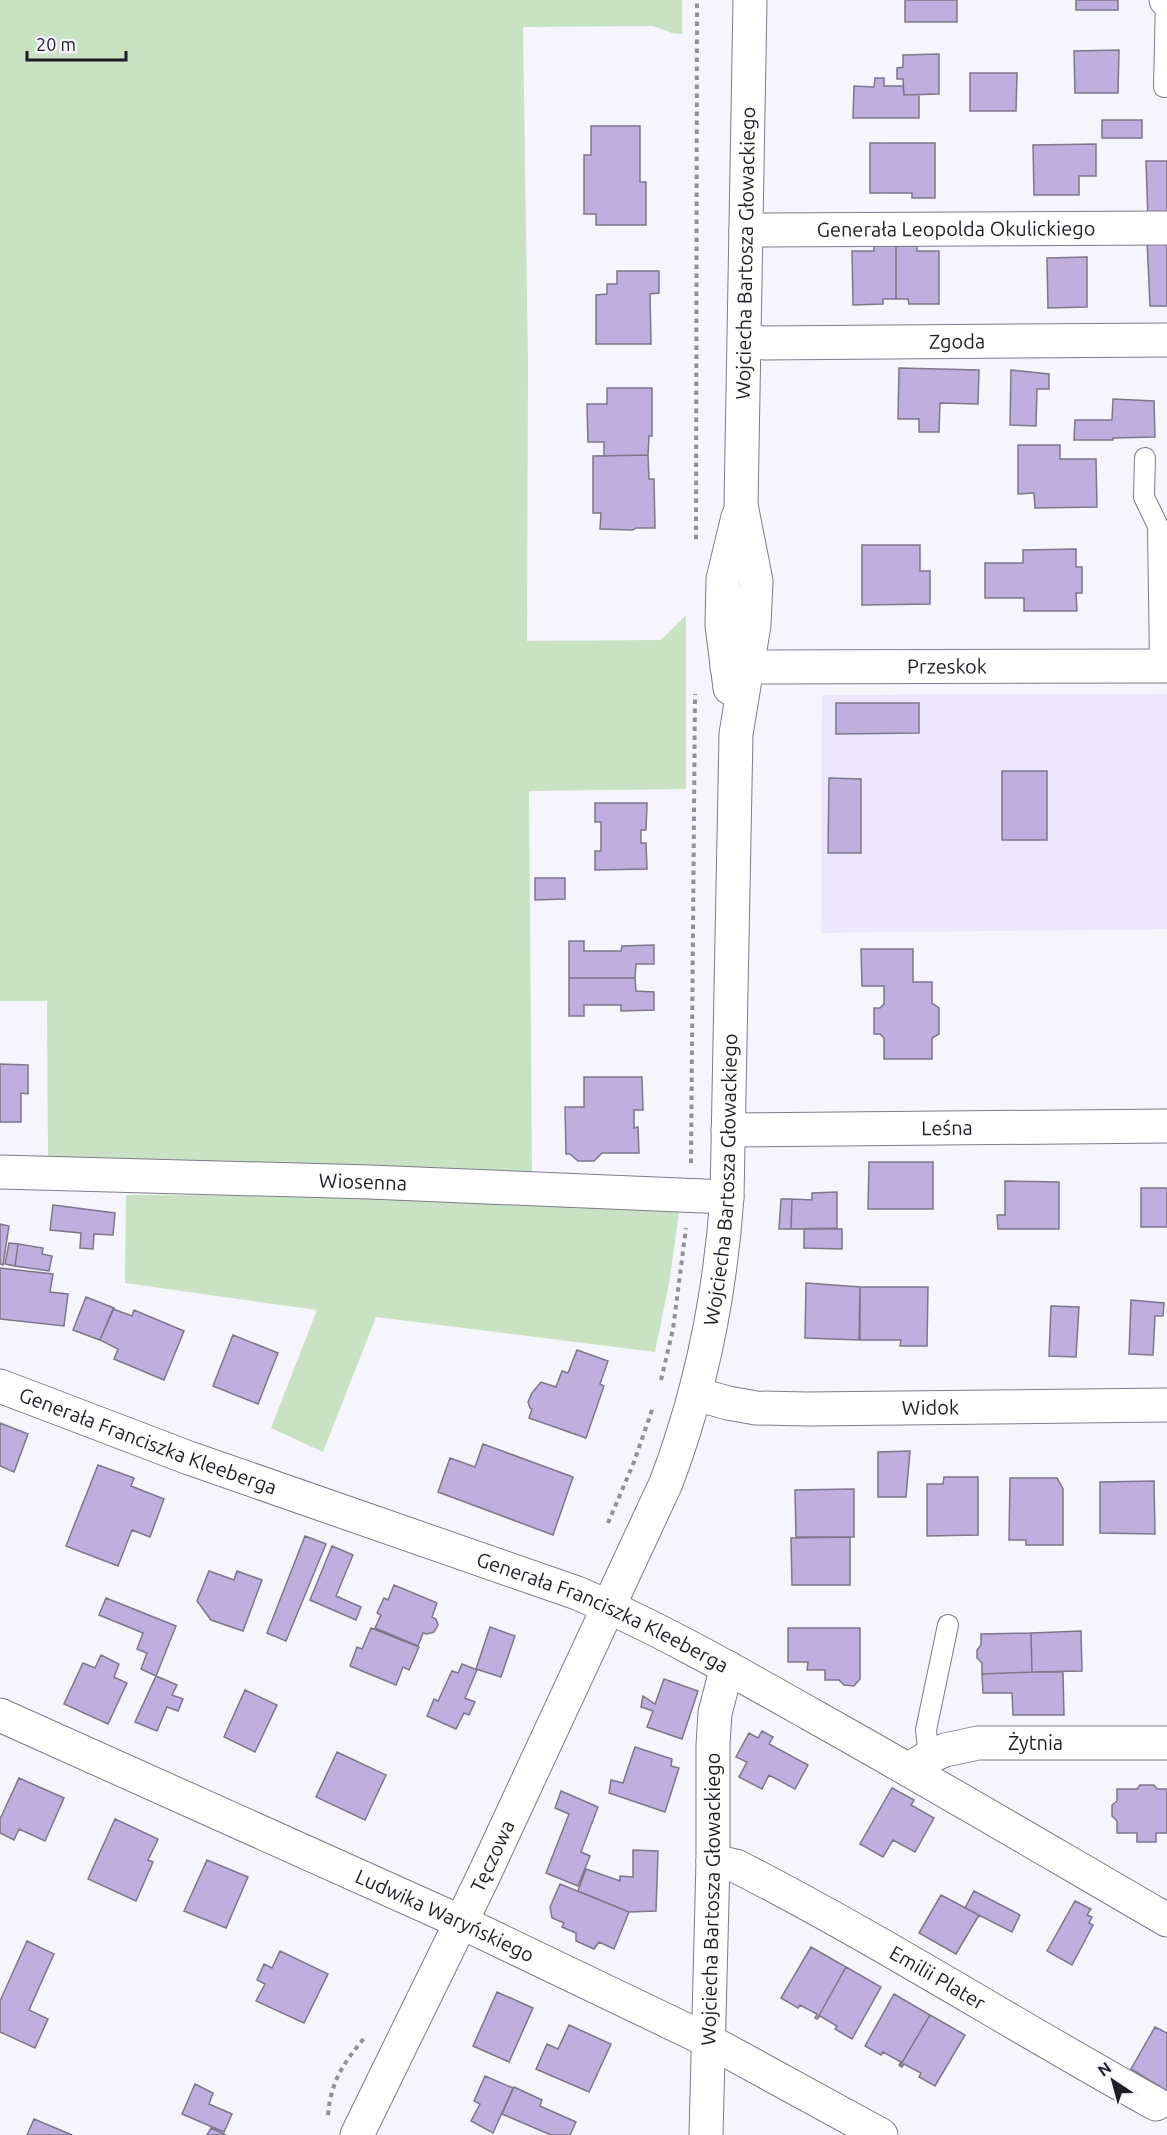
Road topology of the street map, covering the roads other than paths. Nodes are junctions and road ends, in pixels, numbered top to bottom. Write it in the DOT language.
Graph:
graph roads {
  1 [pos="750,0"];
  2 [pos="1166,0"];
  3 [pos="1164,87"];
  4 [pos="1167,228"];
  5 [pos="746,230"];
  6 [pos="1167,340"];
  7 [pos="745,343"];
  8 [pos="1145,458"];
  9 [pos="1164,666"];
  10 [pos="737,667"];
  11 [pos="1167,1126"];
  12 [pos="728,1130"];
  13 [pos="0,1172"];
  14 [pos="727,1197"];
  15 [pos="0,1386"];
  16 [pos="696,1394"];
  17 [pos="1167,1405"];
  18 [pos="608,1606"];
  19 [pos="948,1625"];
  20 [pos="727,1667"];
  21 [pos="0,1714"];
  22 [pos="1167,1743"];
  23 [pos="919,1763"];
  24 [pos="713,1861"];
  25 [pos="1167,1920"];
  26 [pos="461,1922"];
  27 [pos="709,2041"];
  28 [pos="1156,2104"];
  29 [pos="357,2135"];
  30 [pos="706,2135"];
  31 [pos="881,2135"];
  1 -- 5 [label="street, Wojciecha Bartosza Głowackiego"];
  2 -- 3 [label="lane"];
  4 -- 5 [label="street, Generała Leopolda Okulickiego"];
  5 -- 7 [label="street, Wojciecha Bartosza Głowackiego"];
  6 -- 7 [label="street, Zgoda"];
  7 -- 10 [label="street, Wojciecha Bartosza Głowackiego"];
  8 -- 9 [label="lane"];
  9 -- 10 [label="street, Przeskok"];
  10 -- 12 [label="street, Wojciecha Bartosza Głowackiego"];
  11 -- 12 [label="street, Leśna"];
  12 -- 14 [label="street, Wojciecha Bartosza Głowackiego"];
  13 -- 14 [label="street, Wiosenna"];
  14 -- 16 [label="street, Wojciecha Bartosza Głowackiego"];
  15 -- 18 [label="street, Generała Franciszka Kleeberga"];
  16 -- 17 [label="street, Widok"];
  16 -- 18 [label="street, Wojciecha Bartosza Głowackiego"];
  18 -- 20 [label="street, Generała Franciszka Kleeberga"];
  18 -- 26 [label="street, Tęczowa"];
  19 -- 23 [label="lane"];
  20 -- 23 [label="street, Generała Franciszka Kleeberga"];
  20 -- 24 [label="street, Wojciecha Bartosza Głowackiego"];
  21 -- 26 [label="street, Ludwika Waryńskiego"];
  22 -- 23 [label="street, Żytnia"];
  23 -- 25 [label="street, Generała Franciszka Kleeberga"];
  24 -- 27 [label="street, Wojciecha Bartosza Głowackiego"];
  24 -- 28 [label="street, Emilii Plater"];
  26 -- 27 [label="street, Ludwika Waryńskiego"];
  26 -- 29 [label="street, Tęczowa"];
  27 -- 30 [label="street, Wojciecha Bartosza Głowackiego"];
  27 -- 31 [label="street, Ludwika Waryńskiego"];
}
